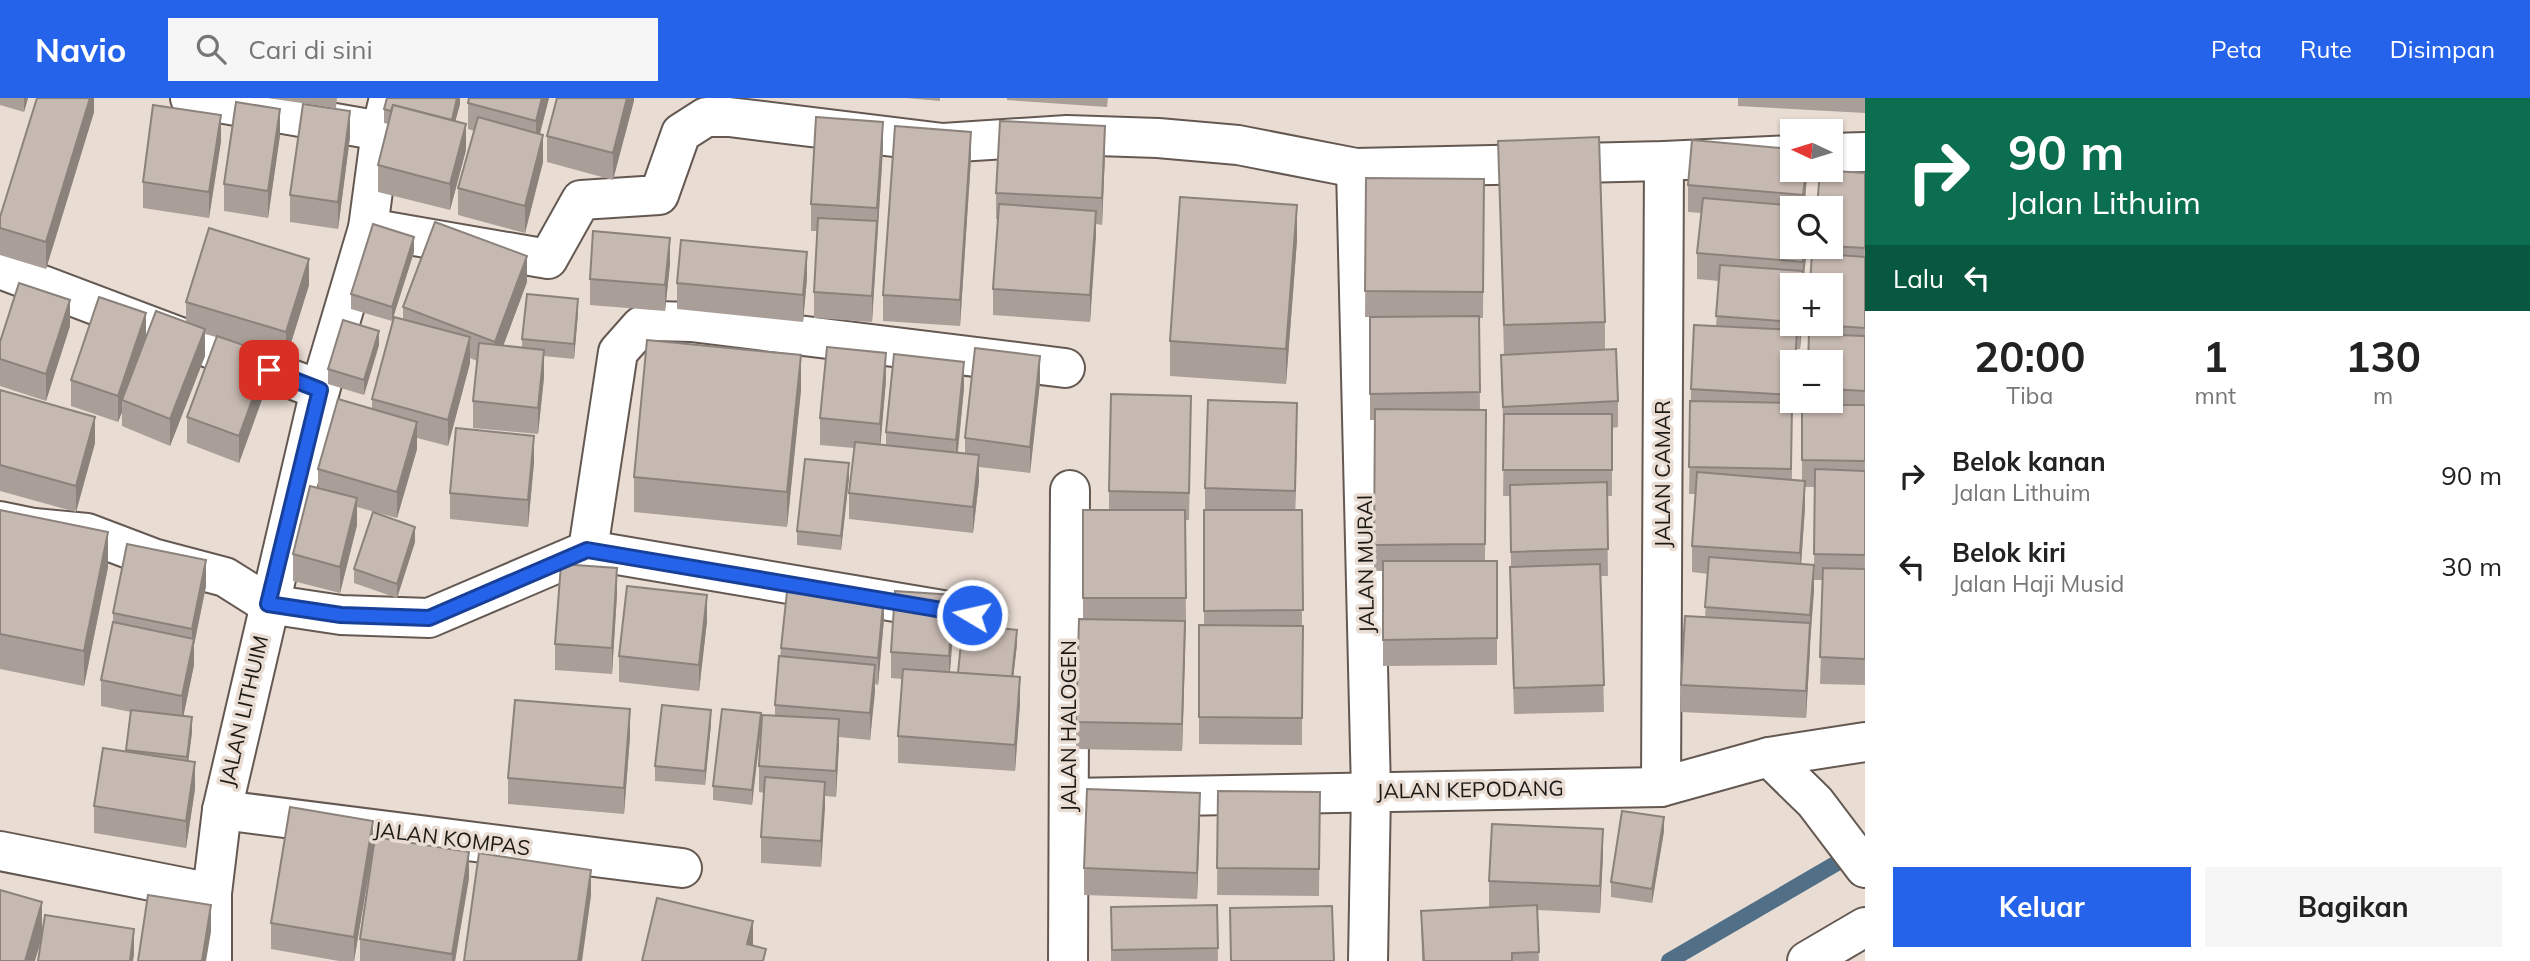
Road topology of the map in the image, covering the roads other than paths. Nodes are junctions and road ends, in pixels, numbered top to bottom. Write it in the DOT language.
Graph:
graph roads {
  1 [pos="190,98"];
  2 [pos="385,115"];
  3 [pos="1865,152"];
  4 [pos="1843,153"];
  5 [pos="1780,156"];
  6 [pos="1664,161"];
  7 [pos="1356,168"];
  8 [pos="368,228"];
  9 [pos="0,269"];
  10 [pos="1065,368"];
  11 [pos="320,390"];
  12 [pos="1070,491"];
  13 [pos="0,521"];
  14 [pos="587,550"];
  15 [pos="268,604"];
  16 [pos="972,615"];
  17 [pos="1865,742"];
  18 [pos="1769,757"];
  19 [pos="1661,787"];
  20 [pos="1371,791"];
  21 [pos="1069,798"];
  22 [pos="222,810"];
  23 [pos="0,851"];
  24 [pos="1865,867"];
  25 [pos="682,868"];
  26 [pos="212,893"];
  27 [pos="1865,927"];
  28 [pos="212,961"];
  29 [pos="1068,961"];
  30 [pos="1368,961"];
  31 [pos="1807,961"];
  1 -- 2 [label="street"];
  2 -- 8 [label="street, JALAN LITHUIM"];
  3 -- 4 [label="street"];
  5 -- 6 [label="street"];
  6 -- 7 [label="street"];
  6 -- 19 [label="street, JALAN CAMAR"];
  7 -- 8 [label="street"];
  7 -- 20 [label="street, JALAN MURAI"];
  8 -- 11 [label="street, JALAN LITHUIM"];
  9 -- 11 [label="street"];
  10 -- 14 [label="street"];
  11 -- 15 [label="street, JALAN LITHUIM"];
  12 -- 21 [label="street, JALAN HALOGEN"];
  13 -- 15 [label="street"];
  14 -- 15 [label="street"];
  14 -- 16 [label="street"];
  15 -- 22 [label="street, JALAN LITHUIM"];
  17 -- 18 [label="street, JALAN KEPODANG"];
  18 -- 19 [label="street, JALAN KEPODANG"];
  18 -- 24 [label="street"];
  19 -- 20 [label="street, JALAN KEPODANG"];
  20 -- 21 [label="street, JALAN KEPODANG"];
  20 -- 30 [label="street, JALAN MURAI"];
  21 -- 29 [label="street, JALAN HALOGEN"];
  22 -- 25 [label="street, JALAN KOMPAS"];
  22 -- 26 [label="street, JALAN LITHUIM"];
  23 -- 26 [label="street"];
  26 -- 28 [label="street, JALAN LITHUIM"];
  27 -- 31 [label="street"];
}
